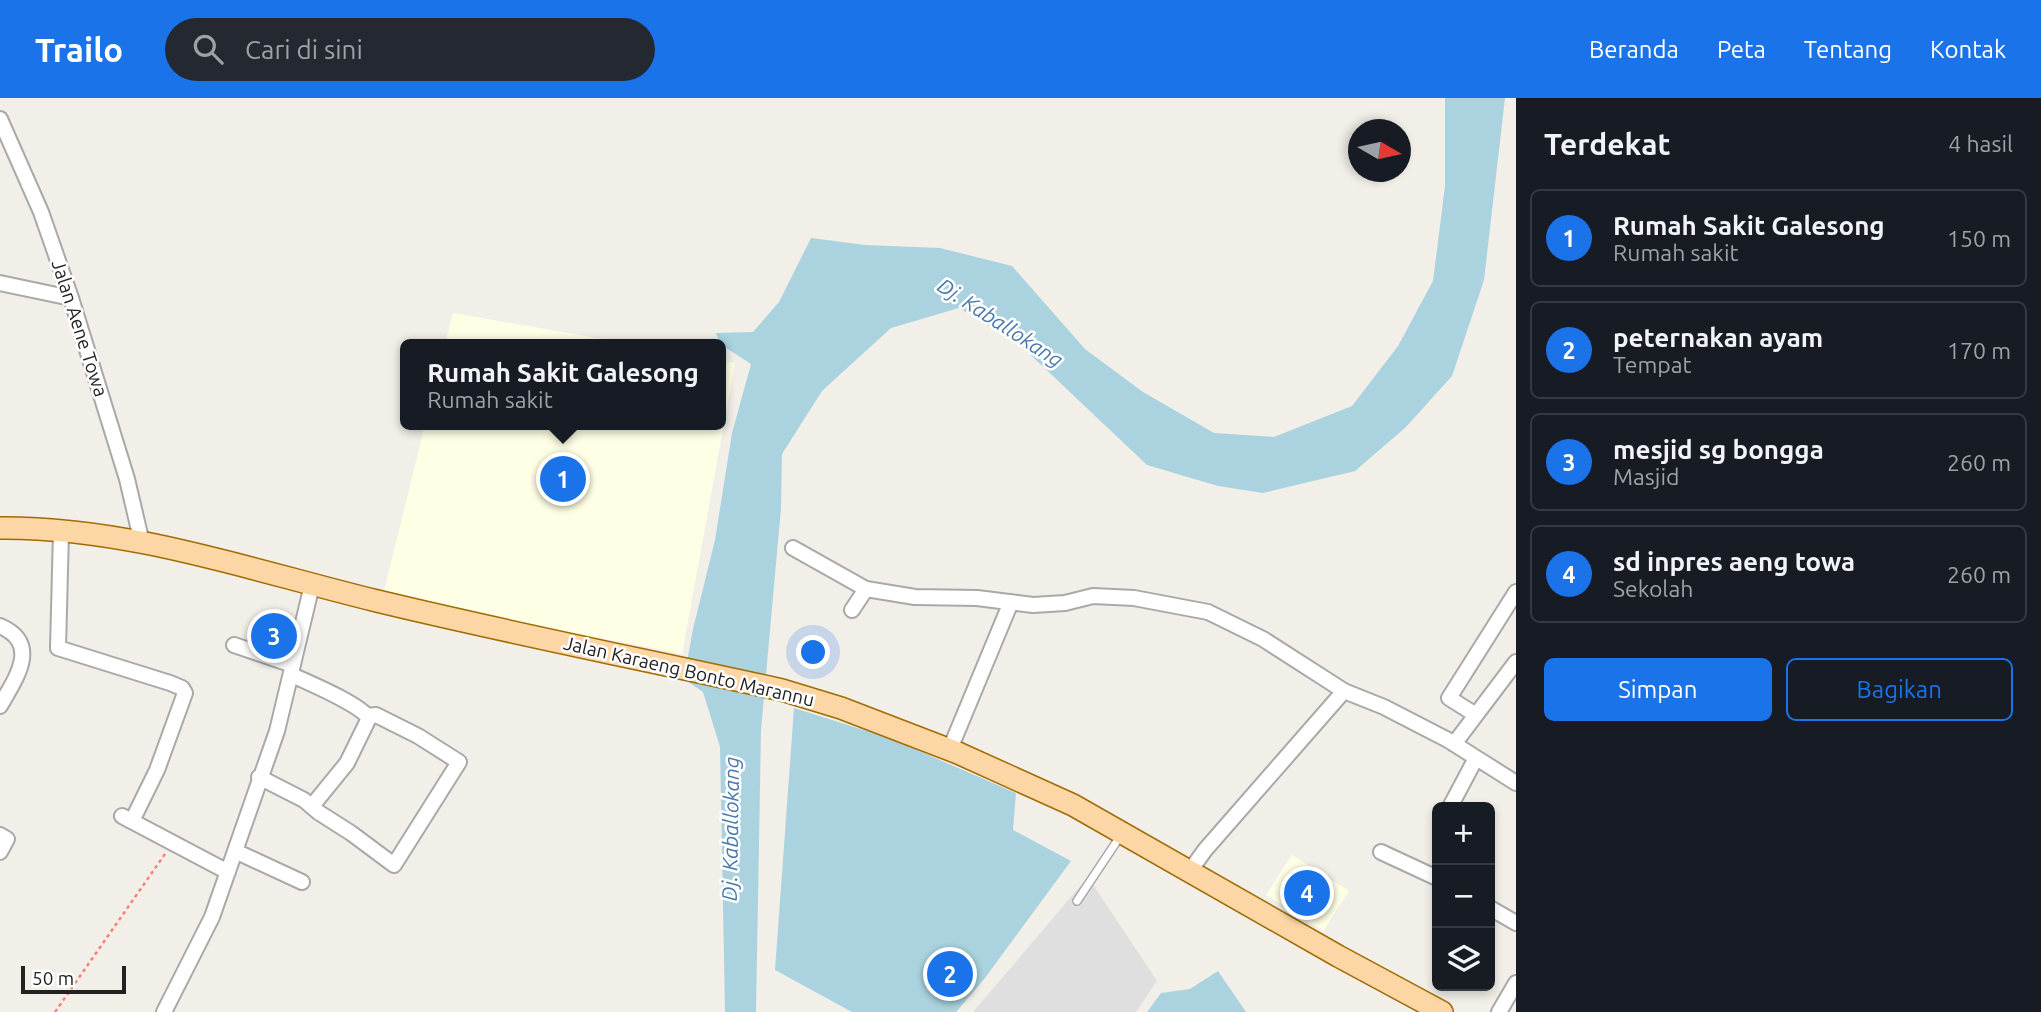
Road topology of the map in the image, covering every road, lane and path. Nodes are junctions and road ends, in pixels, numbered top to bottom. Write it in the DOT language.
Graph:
graph roads {
  1 [pos="0,119"];
  2 [pos="0,283"];
  3 [pos="71,298"];
  4 [pos="0,528"];
  5 [pos="61,532"];
  6 [pos="142,543"];
  7 [pos="793,548"];
  8 [pos="312,585"];
  9 [pos="866,589"];
  10 [pos="1516,592"];
  11 [pos="1011,602"];
  12 [pos="852,610"];
  13 [pos="0,626"];
  14 [pos="234,645"];
  15 [pos="1516,662"];
  16 [pos="292,670"];
  17 [pos="1344,691"];
  18 [pos="0,706"];
  19 [pos="1476,715"];
  20 [pos="368,716"];
  21 [pos="1454,744"];
  22 [pos="950,750"];
  23 [pos="1476,758"];
  24 [pos="259,777"];
  25 [pos="1516,783"];
  26 [pos="1453,802"];
  27 [pos="312,806"];
  28 [pos="1122,834"];
  29 [pos="0,835"];
  30 [pos="173,844"];
  31 [pos="235,851"];
  32 [pos="0,852"];
  33 [pos="1381,852"];
  34 [pos="1190,871"];
  35 [pos="228,872"];
  36 [pos="1432,875"];
  37 [pos="302,882"];
  38 [pos="1077,901"];
  39 [pos="1495,911"];
  40 [pos="1516,923"];
  41 [pos="1516,983"];
  42 [pos="1428,1009"];
  43 [pos="55,1012"];
  44 [pos="164,1012"];
  45 [pos="1499,1012"];
  1 -- 3 [label="street, Jalan Aene Towa"];
  2 -- 3 [label="street"];
  3 -- 6 [label="street, Jalan Aene Towa"];
  4 -- 5 [label="main road, Jalan Karaeng Bonto Marannu"];
  5 -- 6 [label="main road, Jalan Karaeng Bonto Marannu"];
  5 -- 30 [label="street"];
  6 -- 8 [label="main road, Jalan Karaeng Bonto Marannu"];
  7 -- 9 [label="street"];
  8 -- 16 [label="street"];
  8 -- 22 [label="main road, Jalan Karaeng Bonto Marannu"];
  9 -- 11 [label="street"];
  9 -- 12 [label="street"];
  10 -- 19 [label="street"];
  11 -- 17 [label="street"];
  11 -- 22 [label="street"];
  13 -- 18 [label="street"];
  14 -- 16 [label="street"];
  15 -- 19 [label="street"];
  16 -- 20 [label="street"];
  16 -- 24 [label="street"];
  17 -- 21 [label="street"];
  17 -- 34 [label="street"];
  19 -- 21 [label="street"];
  20 -- 27 [label="street"];
  20 -- 27 [label="street"];
  21 -- 23 [label="street"];
  22 -- 28 [label="main road, Jalan Karaeng Bonto Marannu"];
  23 -- 25 [label="street"];
  23 -- 26 [label="street"];
  24 -- 27 [label="street"];
  24 -- 31 [label="street"];
  28 -- 34 [label="main road, Jalan Karaeng Bonto Marannu"];
  28 -- 38 [label="lane"];
  29 -- 32 [label="street"];
  30 -- 35 [label="street"];
  30 -- 43 [label="path"];
  31 -- 35 [label="street"];
  31 -- 37 [label="street"];
  33 -- 36 [label="street"];
  34 -- 42 [label="main road, Jalan Karaeng Bonto Marannu"];
  35 -- 44 [label="street"];
  39 -- 40 [label="street"];
  41 -- 45 [label="street"];
}
